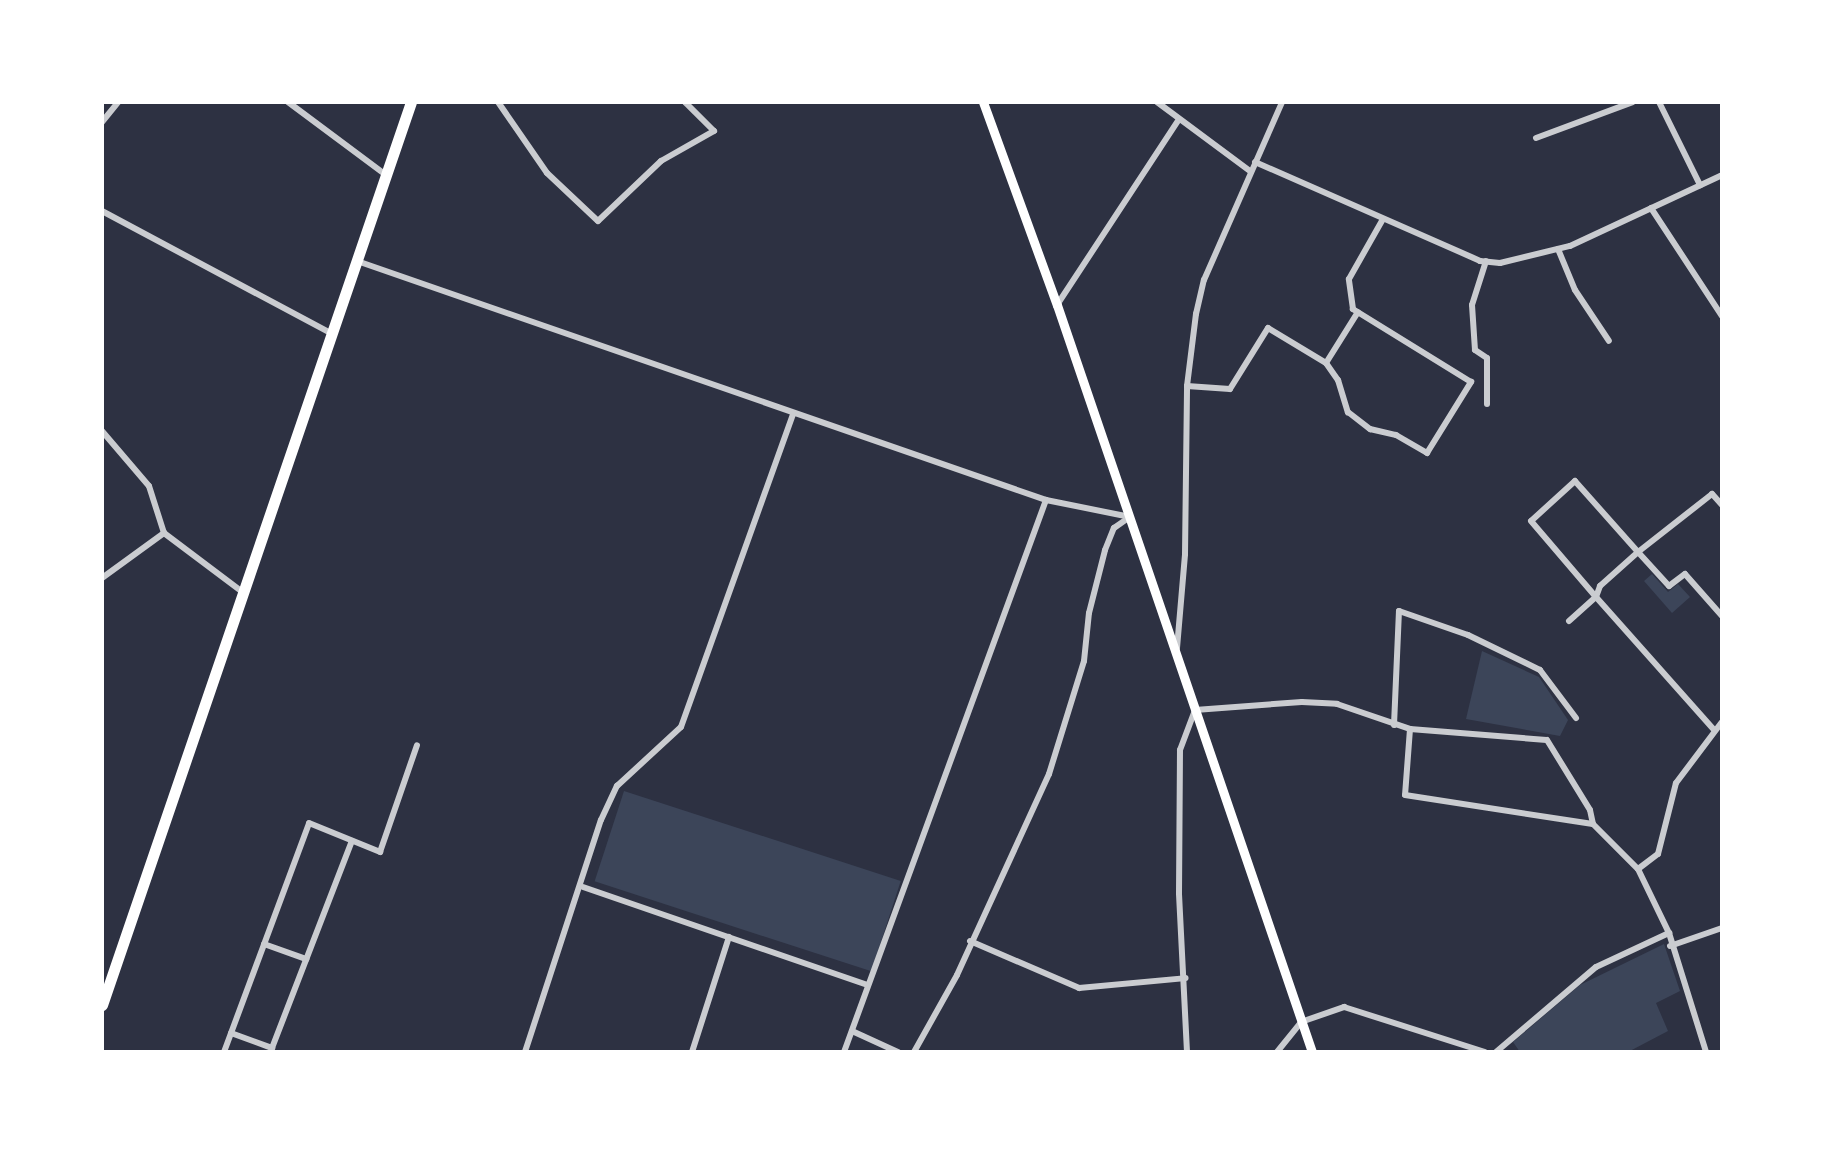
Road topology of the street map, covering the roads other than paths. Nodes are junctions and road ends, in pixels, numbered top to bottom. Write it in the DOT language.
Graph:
graph roads {
  1 [pos="118,102"];
  2 [pos="288,102"];
  3 [pos="411,102"];
  4 [pos="498,102"];
  5 [pos="685,102"];
  6 [pos="983,102"];
  7 [pos="1157,102"];
  8 [pos="1282,102"];
  9 [pos="1633,102"];
  10 [pos="1659,102"];
  11 [pos="1179,119"];
  12 [pos="102,122"];
  13 [pos="1536,138"];
  14 [pos="1255,162"];
  15 [pos="1250,171"];
  16 [pos="386,175"];
  17 [pos="1722,175"];
  18 [pos="1700,185"];
  19 [pos="1651,208"];
  20 [pos="102,211"];
  21 [pos="1383,219"];
  22 [pos="1558,249"];
  23 [pos="357,261"];
  24 [pos="1486,261"];
  25 [pos="1057,305"];
  26 [pos="1358,312"];
  27 [pos="1722,316"];
  28 [pos="332,334"];
  29 [pos="1609,341"];
  30 [pos="1326,363"];
  31 [pos="1187,386"];
  32 [pos="1487,404"];
  33 [pos="793,414"];
  34 [pos="102,431"];
  35 [pos="1046,500"];
  36 [pos="1722,505"];
  37 [pos="1130,517"];
  38 [pos="164,533"];
  39 [pos="1638,552"];
  40 [pos="102,578"];
  41 [pos="244,593"];
  42 [pos="1596,597"];
  43 [pos="1722,616"];
  44 [pos="1569,621"];
  45 [pos="1176,655"];
  46 [pos="1195,710"];
  47 [pos="1576,718"];
  48 [pos="1722,722"];
  49 [pos="1394,725"];
  50 [pos="1410,729"];
  51 [pos="1714,730"];
  52 [pos="417,745"];
  53 [pos="1593,824"];
  54 [pos="352,841"];
  55 [pos="1638,869"];
  56 [pos="583,887"];
  57 [pos="1722,928"];
  58 [pos="1669,933"];
  59 [pos="729,937"];
  60 [pos="970,941"];
  61 [pos="264,944"];
  62 [pos="1670,946"];
  63 [pos="306,959"];
  64 [pos="1186,978"];
  65 [pos="868,985"];
  66 [pos="102,1005"];
  67 [pos="1301,1022"];
  68 [pos="852,1031"];
  69 [pos="231,1033"];
  70 [pos="224,1052"];
  71 [pos="525,1052"];
  72 [pos="692,1052"];
  73 [pos="844,1052"];
  74 [pos="898,1052"];
  75 [pos="914,1052"];
  76 [pos="1187,1052"];
  77 [pos="1277,1052"];
  78 [pos="1312,1052"];
  79 [pos="1485,1052"];
  80 [pos="1496,1052"];
  81 [pos="1706,1052"];
  1 -- 12 [label="street"];
  2 -- 16 [label="street"];
  3 -- 16 [label="highway"];
  4 -- 5 [label="street"];
  6 -- 25 [label="main road"];
  7 -- 11 [label="street"];
  8 -- 14 [label="street"];
  9 -- 13 [label="street"];
  10 -- 18 [label="street"];
  11 -- 15 [label="street"];
  11 -- 25 [label="street"];
  14 -- 15 [label="street"];
  14 -- 21 [label="street"];
  15 -- 31 [label="street"];
  16 -- 23 [label="highway"];
  17 -- 18 [label="street"];
  18 -- 19 [label="street"];
  19 -- 22 [label="street"];
  19 -- 27 [label="street"];
  20 -- 28 [label="street"];
  21 -- 24 [label="street"];
  21 -- 26 [label="street"];
  22 -- 24 [label="street"];
  22 -- 29 [label="street"];
  23 -- 28 [label="highway"];
  23 -- 33 [label="street"];
  24 -- 32 [label="street"];
  25 -- 37 [label="main road"];
  26 -- 30 [label="street"];
  26 -- 30 [label="street"];
  28 -- 41 [label="highway"];
  30 -- 31 [label="street"];
  31 -- 45 [label="street"];
  33 -- 35 [label="street"];
  33 -- 56 [label="street"];
  34 -- 38 [label="street"];
  35 -- 37 [label="street"];
  35 -- 65 [label="street"];
  36 -- 39 [label="street"];
  37 -- 45 [label="main road"];
  37 -- 60 [label="street"];
  38 -- 40 [label="street"];
  38 -- 41 [label="street"];
  39 -- 42 [label="street"];
  39 -- 42 [label="street"];
  39 -- 43 [label="street"];
  41 -- 66 [label="highway"];
  42 -- 44 [label="street"];
  42 -- 51 [label="street"];
  45 -- 46 [label="main road"];
  46 -- 49 [label="street"];
  46 -- 64 [label="street"];
  46 -- 67 [label="main road"];
  47 -- 49 [label="street"];
  48 -- 51 [label="street"];
  49 -- 50 [label="street"];
  50 -- 53 [label="street"];
  50 -- 53 [label="street"];
  51 -- 55 [label="street"];
  52 -- 54 [label="street"];
  53 -- 55 [label="street"];
  54 -- 61 [label="street"];
  54 -- 63 [label="street"];
  55 -- 58 [label="street"];
  56 -- 59 [label="street"];
  56 -- 71 [label="street"];
  57 -- 62 [label="street"];
  58 -- 62 [label="street"];
  58 -- 80 [label="street"];
  59 -- 65 [label="street"];
  59 -- 72 [label="street"];
  60 -- 64 [label="street"];
  60 -- 75 [label="street"];
  61 -- 63 [label="street"];
  61 -- 69 [label="street"];
  62 -- 81 [label="street"];
  63 -- 69 [label="street"];
  64 -- 76 [label="street"];
  65 -- 68 [label="street"];
  67 -- 77 [label="street"];
  67 -- 78 [label="main road"];
  67 -- 79 [label="street"];
  68 -- 73 [label="street"];
  68 -- 74 [label="street"];
  69 -- 70 [label="street"];
}
